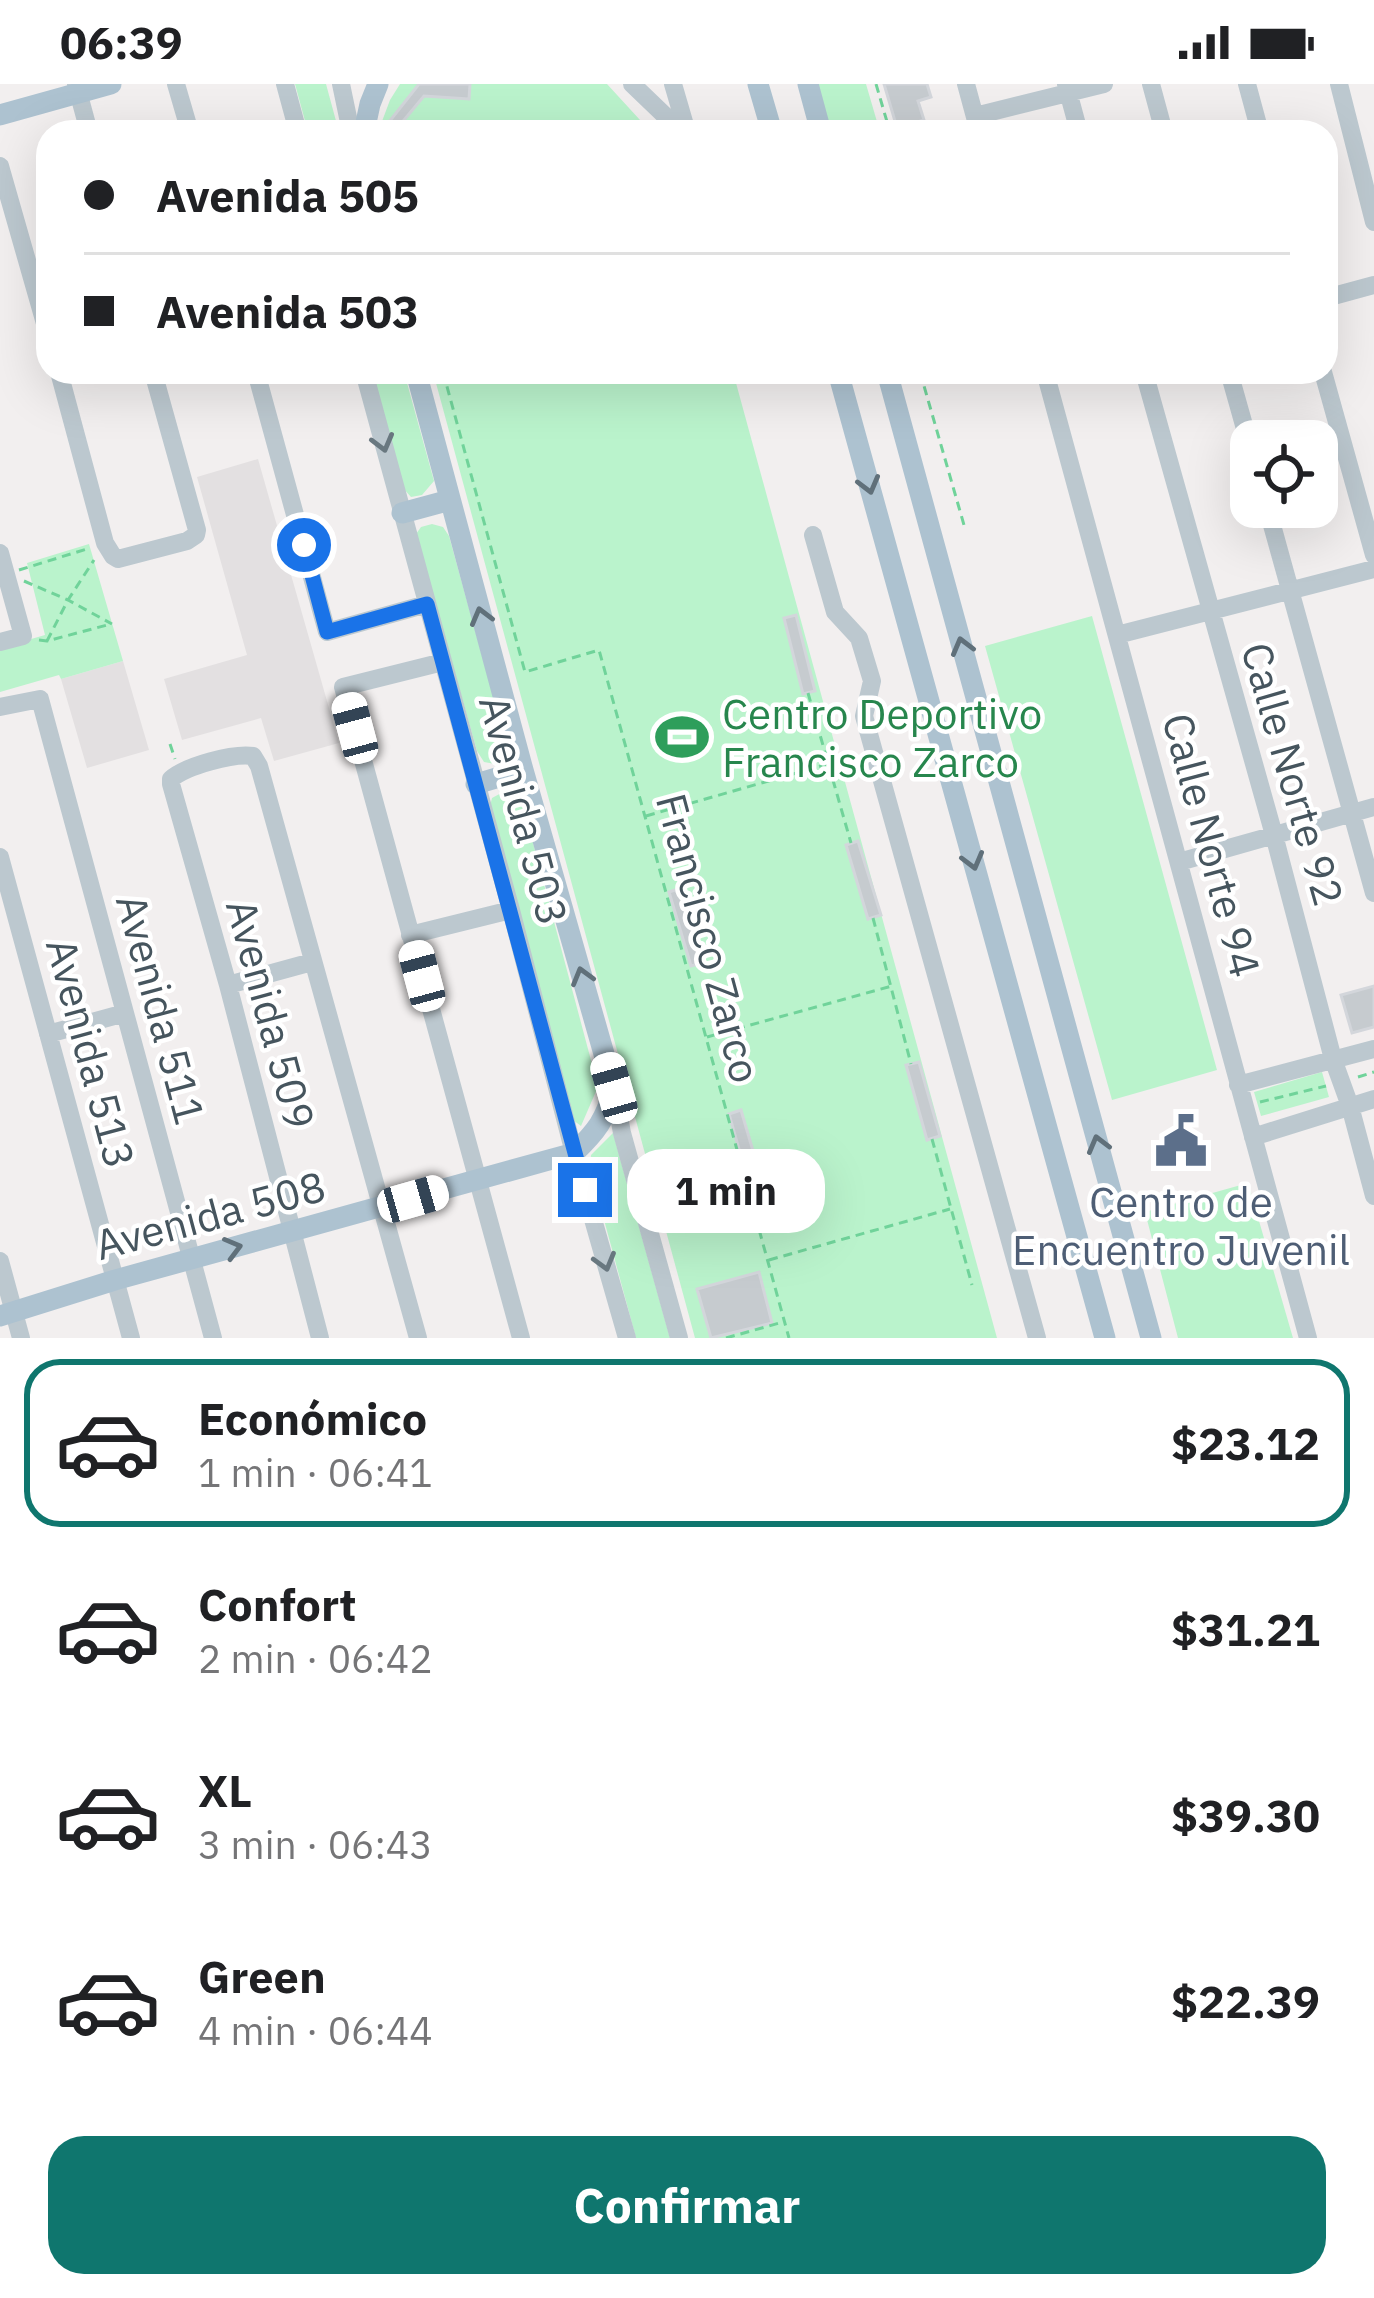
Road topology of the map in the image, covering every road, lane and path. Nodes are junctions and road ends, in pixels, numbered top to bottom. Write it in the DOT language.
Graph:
graph roads {
  1 [pos="112,84"];
  2 [pos="176,84"];
  3 [pos="285,84"];
  4 [pos="341,84"];
  5 [pos="378,84"];
  6 [pos="632,84"];
  7 [pos="673,84"];
  8 [pos="758,84"];
  9 [pos="808,84"];
  10 [pos="876,84"];
  11 [pos="966,84"];
  12 [pos="1104,84"];
  13 [pos="1151,84"];
  14 [pos="1247,84"];
  15 [pos="1339,84"];
  16 [pos="77,88"];
  17 [pos="1067,88"];
  18 [pos="0,115"];
  19 [pos="86,120"];
  20 [pos="186,120"];
  21 [pos="295,120"];
  22 [pos="348,120"];
  23 [pos="367,120"];
  24 [pos="671,120"];
  25 [pos="681,120"];
  26 [pos="768,120"];
  27 [pos="818,120"];
  28 [pos="886,120"];
  29 [pos="976,120"];
  30 [pos="987,120"];
  31 [pos="1076,120"];
  32 [pos="1161,120"];
  33 [pos="1257,120"];
  34 [pos="0,166"];
  35 [pos="1374,222"];
  36 [pos="1374,285"];
  37 [pos="36,292"];
  38 [pos="1338,295"];
  39 [pos="62,384"];
  40 [pos="156,384"];
  41 [pos="259,384"];
  42 [pos="367,384"];
  43 [pos="419,384"];
  44 [pos="446,384"];
  45 [pos="841,384"];
  46 [pos="890,384"];
  47 [pos="923,384"];
  48 [pos="1048,384"];
  49 [pos="1147,384"];
  50 [pos="1232,384"];
  51 [pos="1326,384"];
  52 [pos="1242,420"];
  53 [pos="450,500"];
  54 [pos="402,514"];
  55 [pos="964,525"];
  56 [pos="1273,528"];
  57 [pos="813,535"];
  58 [pos="109,550"];
  59 [pos="0,553"];
  60 [pos="1374,555"];
  61 [pos="1374,569"];
  62 [pos="5,574"];
  63 [pos="1290,590"];
  64 [pos="68,600"];
  65 [pos="427,604"];
  66 [pos="1210,611"];
  67 [pos="1118,635"];
  68 [pos="0,642"];
  69 [pos="443,662"];
  70 [pos="808,692"];
  71 [pos="0,707"];
  72 [pos="827,764"];
  73 [pos="523,770"];
  74 [pos="476,784"];
  75 [pos="1374,807"];
  76 [pos="1353,812"];
  77 [pos="644,816"];
  78 [pos="1274,835"];
  79 [pos="851,844"];
  80 [pos="0,857"];
  81 [pos="1179,862"];
  82 [pos="1374,892"];
  83 [pos="511,910"];
  84 [pos="873,917"];
  85 [pos="410,935"];
  86 [pos="312,962"];
  87 [pos="228,986"];
  88 [pos="892,986"];
  89 [pos="125,1013"];
  90 [pos="48,1034"];
  91 [pos="706,1038"];
  92 [pos="1374,1049"];
  93 [pos="1333,1059"];
  94 [pos="910,1064"];
  95 [pos="1374,1072"];
  96 [pos="1341,1082"];
  97 [pos="1238,1085"];
  98 [pos="614,1088"];
  99 [pos="1374,1099"];
  100 [pos="1244,1106"];
  101 [pos="1350,1106"];
  102 [pos="1253,1137"];
  103 [pos="932,1138"];
  104 [pos="574,1153"];
  105 [pos="478,1181"];
  106 [pos="1374,1196"];
  107 [pos="381,1208"];
  108 [pos="950,1209"];
  109 [pos="292,1232"];
  110 [pos="192,1259"];
  111 [pos="768,1260"];
  112 [pos="0,1261"];
  113 [pos="115,1280"];
  114 [pos="972,1286"];
  115 [pos="7,1313"];
  116 [pos="784,1322"];
  117 [pos="21,1338"];
  118 [pos="131,1338"];
  119 [pos="213,1338"];
  120 [pos="320,1338"];
  121 [pos="418,1338"];
  122 [pos="521,1338"];
  123 [pos="627,1338"];
  124 [pos="679,1338"];
  125 [pos="727,1338"];
  126 [pos="789,1338"];
  127 [pos="1037,1338"];
  128 [pos="1105,1338"];
  129 [pos="1150,1338"];
  130 [pos="1308,1338"];
  1 -- 16 [label="main road"];
  2 -- 20 [label="street"];
  3 -- 21 [label="street"];
  4 -- 22 [label="street"];
  5 -- 23 [label="main road"];
  6 -- 24 [label="street"];
  7 -- 25 [label="street"];
  8 -- 26 [label="main road"];
  9 -- 27 [label="main road"];
  10 -- 28 [label="path"];
  11 -- 29 [label="street"];
  12 -- 17 [label="street"];
  13 -- 32 [label="street"];
  14 -- 33 [label="street"];
  15 -- 35 [label="street"];
  16 -- 18 [label="main road"];
  16 -- 19 [label="street"];
  17 -- 30 [label="street"];
  17 -- 31 [label="street"];
  34 -- 37 [label="street"];
  36 -- 38 [label="street"];
  39 -- 58 [label="street"];
  40 -- 58 [label="street"];
  41 -- 65 [label="street"];
  42 -- 54 [label="street, Avenida 503, one-way"];
  43 -- 53 [label="main road, Avenida 503"];
  44 -- 77 [label="path, Francisco Zarco"];
  45 -- 128 [label="main road, one-way"];
  129 -- 46 [label="main road, one-way"];
  47 -- 55 [label="path"];
  48 -- 67 [label="street, Calle Norte 94"];
  49 -- 66 [label="street, Calle Norte 92"];
  50 -- 52 [label="street"];
  51 -- 60 [label="street"];
  53 -- 54 [label="main road"];
  73 -- 53 [label="main road, Avenida 503, one-way"];
  54 -- 65 [label="street, Avenida 503"];
  56 -- 63 [label="street"];
  57 -- 127 [label="street"];
  58 -- 62 [label="path"];
  58 -- 64 [label="path"];
  59 -- 62 [label="street"];
  61 -- 63 [label="street"];
  62 -- 64 [label="path"];
  62 -- 68 [label="street"];
  63 -- 66 [label="street"];
  63 -- 76 [label="street"];
  64 -- 64 [label="path"];
  65 -- 69 [label="street, Avenida 503"];
  66 -- 67 [label="street"];
  66 -- 78 [label="street, Calle Norte 92"];
  67 -- 81 [label="street, Calle Norte 94"];
  69 -- 74 [label="street, Avenida 503"];
  69 -- 85 [label="street"];
  70 -- 72 [label="path"];
  71 -- 89 [label="street, Avenida 511"];
  72 -- 77 [label="path"];
  72 -- 79 [label="path"];
  73 -- 74 [label="main road"];
  98 -- 73 [label="main road, Avenida 503, one-way"];
  74 -- 83 [label="street, Avenida 503"];
  75 -- 76 [label="street"];
  76 -- 78 [label="street"];
  76 -- 82 [label="street"];
  77 -- 91 [label="path, Francisco Zarco"];
  78 -- 81 [label="street"];
  78 -- 93 [label="street, Calle Norte 92"];
  80 -- 90 [label="street, Avenida 513"];
  81 -- 97 [label="street, Calle Norte 94"];
  83 -- 85 [label="street"];
  83 -- 104 [label="street, Avenida 503"];
  84 -- 88 [label="path"];
  85 -- 105 [label="street"];
  86 -- 87 [label="street"];
  86 -- 87 [label="street, Avenida 509"];
  86 -- 107 [label="street"];
  87 -- 109 [label="street, Avenida 509"];
  88 -- 91 [label="path"];
  88 -- 94 [label="path"];
  89 -- 90 [label="street"];
  89 -- 110 [label="street, Avenida 511"];
  90 -- 113 [label="street, Avenida 513"];
  91 -- 111 [label="path, Francisco Zarco"];
  92 -- 93 [label="street"];
  93 -- 96 [label="street, Calle Norte 92"];
  93 -- 97 [label="street"];
  95 -- 96 [label="path"];
  96 -- 100 [label="path"];
  96 -- 101 [label="street, Calle Norte 92"];
  97 -- 100 [label="street, Calle Norte 94"];
  98 -- 104 [label="main road"];
  98 -- 124 [label="street, Avenida 503"];
  99 -- 101 [label="street"];
  100 -- 102 [label="street, Calle Norte 94"];
  101 -- 102 [label="street"];
  101 -- 106 [label="street, Calle Norte 92"];
  102 -- 130 [label="street, Calle Norte 94"];
  103 -- 108 [label="path"];
  104 -- 105 [label="main road, Avenida 508"];
  104 -- 123 [label="street, Avenida 503, one-way"];
  105 -- 107 [label="main road, Avenida 508"];
  105 -- 122 [label="street"];
  107 -- 109 [label="main road, Avenida 508"];
  107 -- 121 [label="street"];
  108 -- 111 [label="path"];
  108 -- 114 [label="path"];
  110 -- 109 [label="main road, Avenida 508, one-way"];
  109 -- 120 [label="street, Avenida 509"];
  110 -- 113 [label="main road, Avenida 508"];
  110 -- 119 [label="street, Avenida 511"];
  111 -- 116 [label="path, Francisco Zarco"];
  112 -- 115 [label="street"];
  113 -- 115 [label="main road, Avenida 508"];
  113 -- 118 [label="street, Avenida 513"];
  115 -- 117 [label="street"];
  116 -- 125 [label="path"];
  116 -- 126 [label="path, Francisco Zarco"];
}
